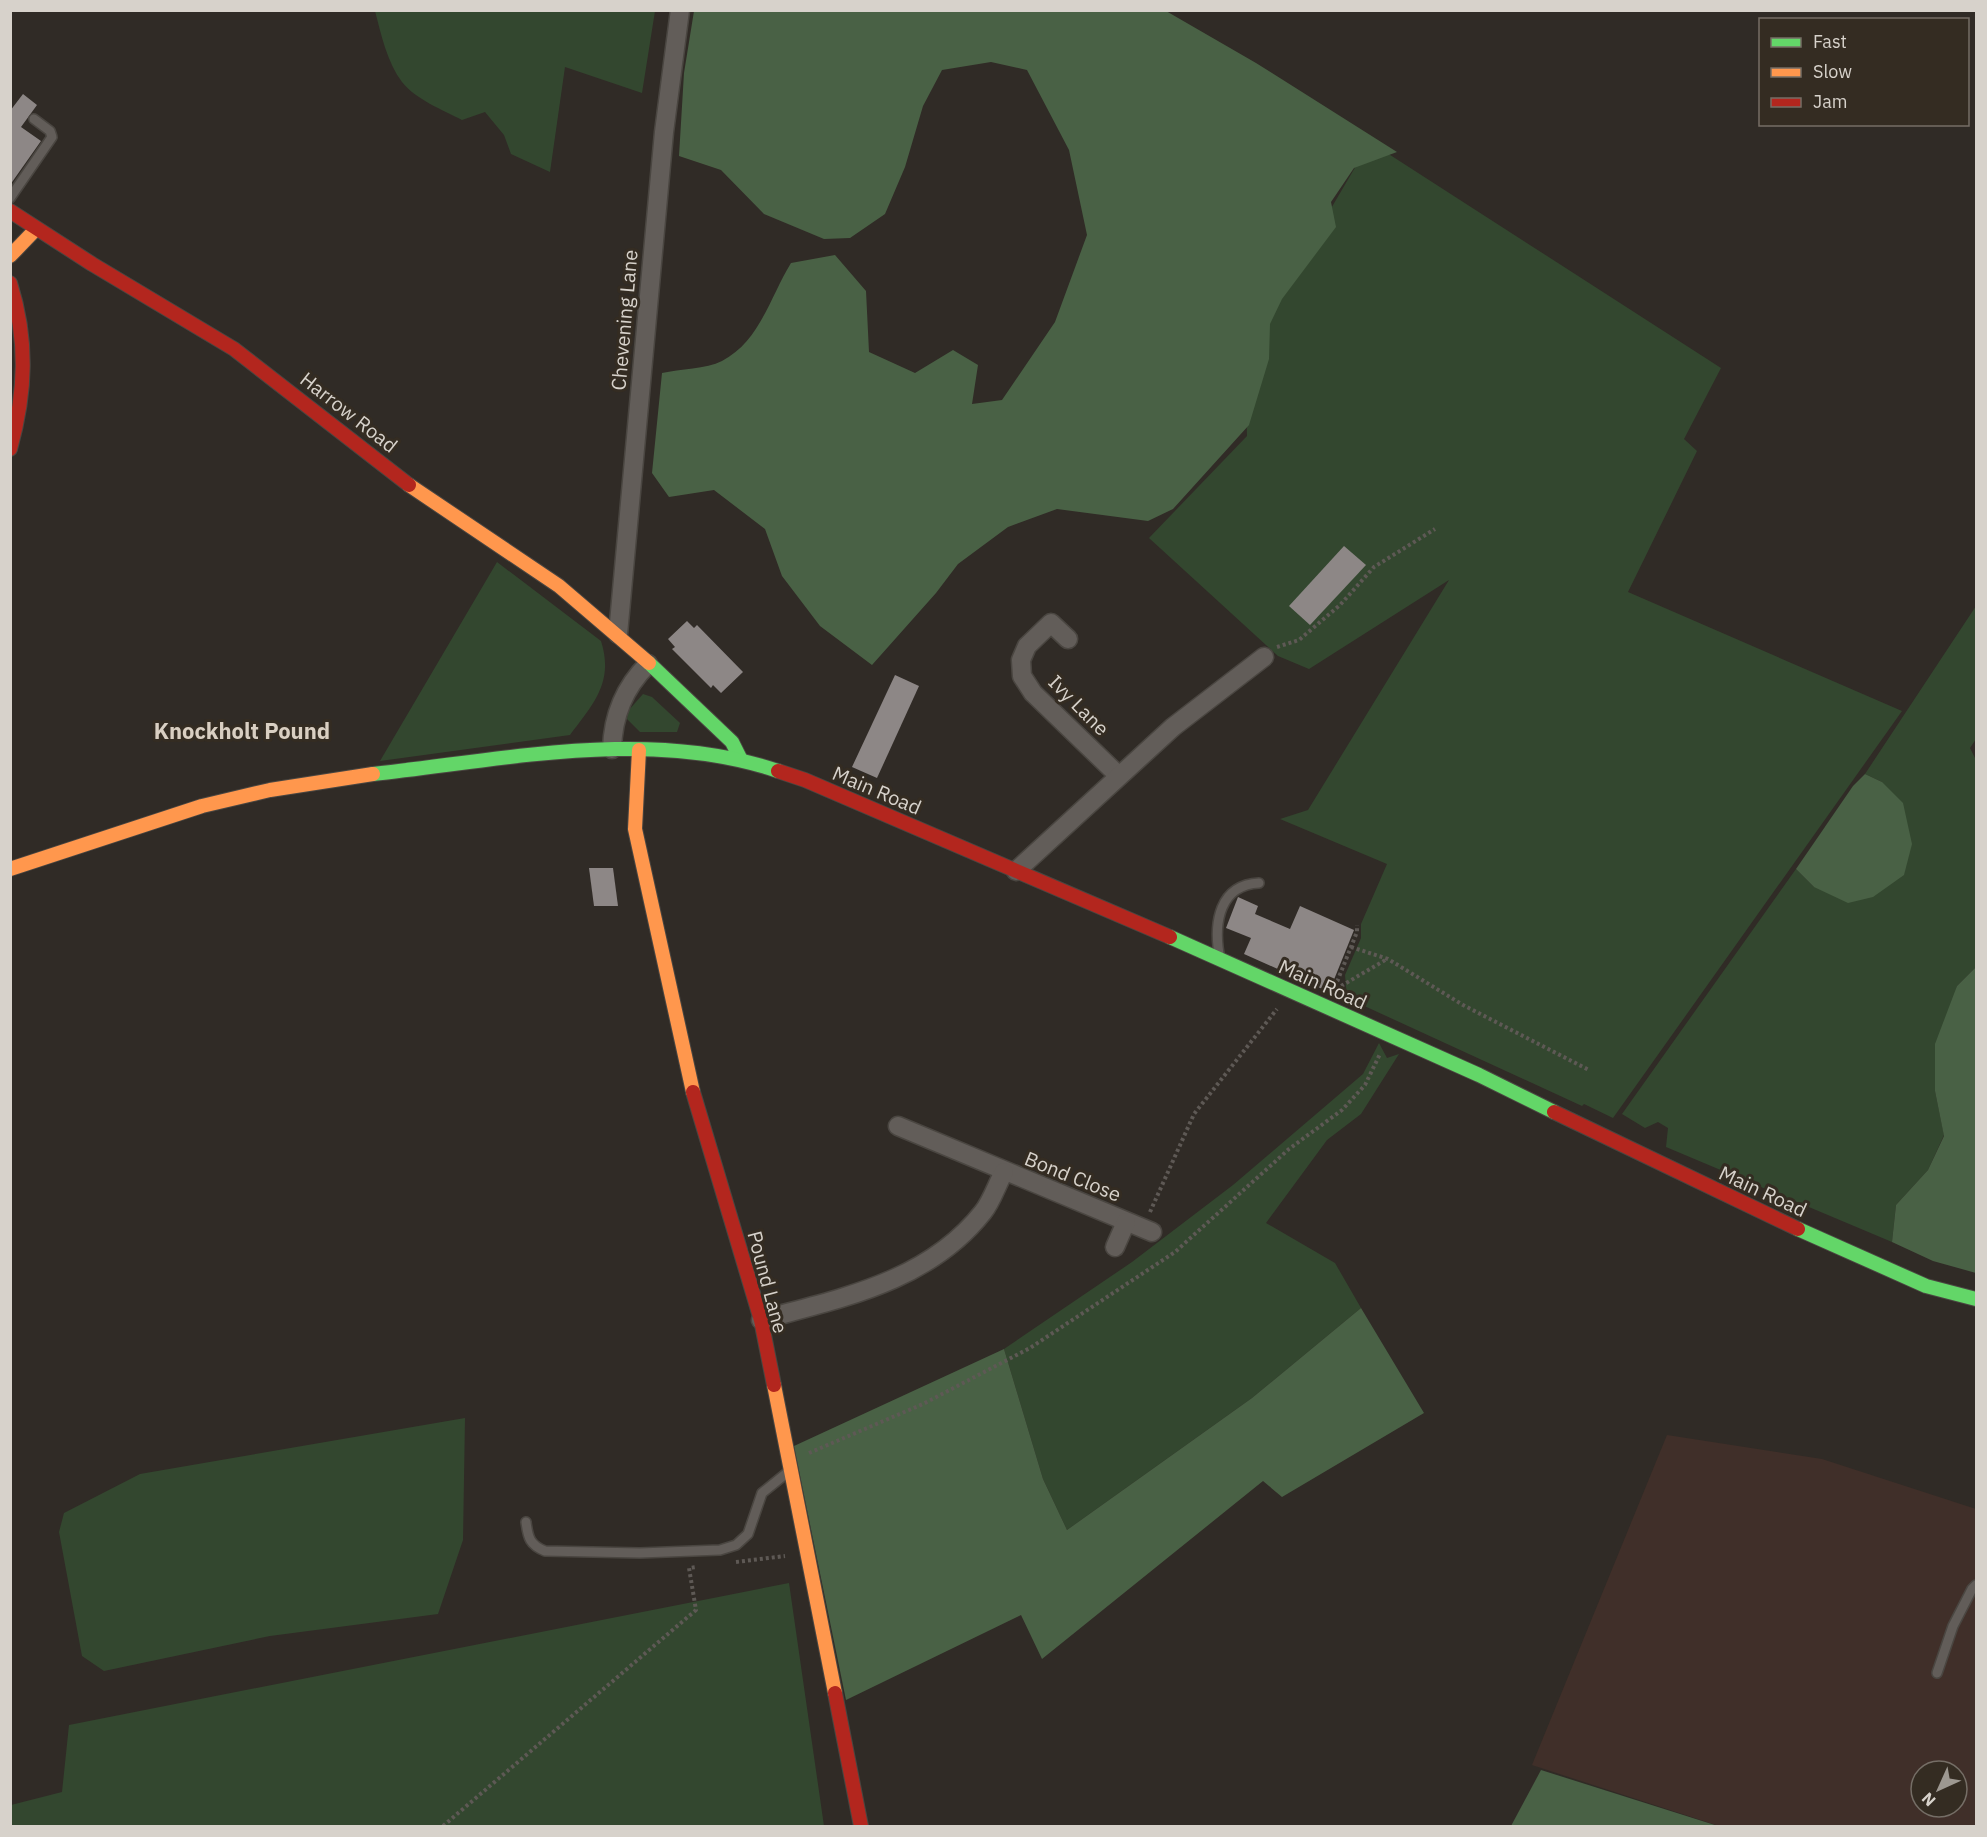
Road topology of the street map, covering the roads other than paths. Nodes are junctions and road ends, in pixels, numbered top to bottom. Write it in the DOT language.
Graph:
graph roads {
  1 [pos="680,10"];
  2 [pos="33,119"];
  3 [pos="10,198"];
  4 [pos="10,211"];
  5 [pos="36,228"];
  6 [pos="10,256"];
  7 [pos="10,283"];
  8 [pos="10,449"];
  9 [pos="618,634"];
  10 [pos="1068,639"];
  11 [pos="1264,657"];
  12 [pos="648,664"];
  13 [pos="612,749"];
  14 [pos="639,750"];
  15 [pos="740,758"];
  16 [pos="1118,775"];
  17 [pos="10,869"];
  18 [pos="1016,871"];
  19 [pos="1259,883"];
  20 [pos="1220,959"];
  21 [pos="911,1127"];
  22 [pos="1004,1172"];
  23 [pos="1115,1247"];
  24 [pos="1977,1299"];
  25 [pos="761,1320"];
  26 [pos="789,1465"];
  27 [pos="526,1522"];
  28 [pos="1977,1585"];
  29 [pos="1937,1673"];
  30 [pos="861,1827"];
  1 -- 9 [label="street, Chevening Lane"];
  2 -- 3 [label="lane"];
  4 -- 5 [label="street, Harrow Road"];
  5 -- 6 [label="street"];
  5 -- 9 [label="street, Harrow Road"];
  7 -- 8 [label="street"];
  9 -- 12 [label="street, Harrow Road"];
  10 -- 16 [label="street, Ivy Lane"];
  11 -- 16 [label="street"];
  12 -- 13 [label="street"];
  12 -- 15 [label="street, Harrow Road"];
  13 -- 14 [label="street, Main Road"];
  13 -- 17 [label="street, Main Road"];
  14 -- 15 [label="street, Main Road"];
  14 -- 25 [label="street, Pound Lane"];
  15 -- 18 [label="street, Main Road"];
  16 -- 18 [label="street"];
  18 -- 20 [label="street, Main Road"];
  19 -- 20 [label="lane"];
  20 -- 24 [label="street, Main Road"];
  21 -- 22 [label="street, Bond Close"];
  22 -- 23 [label="street, Bond Close"];
  22 -- 25 [label="street, Bond Close"];
  25 -- 26 [label="street, Pound Lane"];
  26 -- 27 [label="lane"];
  26 -- 30 [label="street, Pound Lane"];
  28 -- 29 [label="lane"];
}
